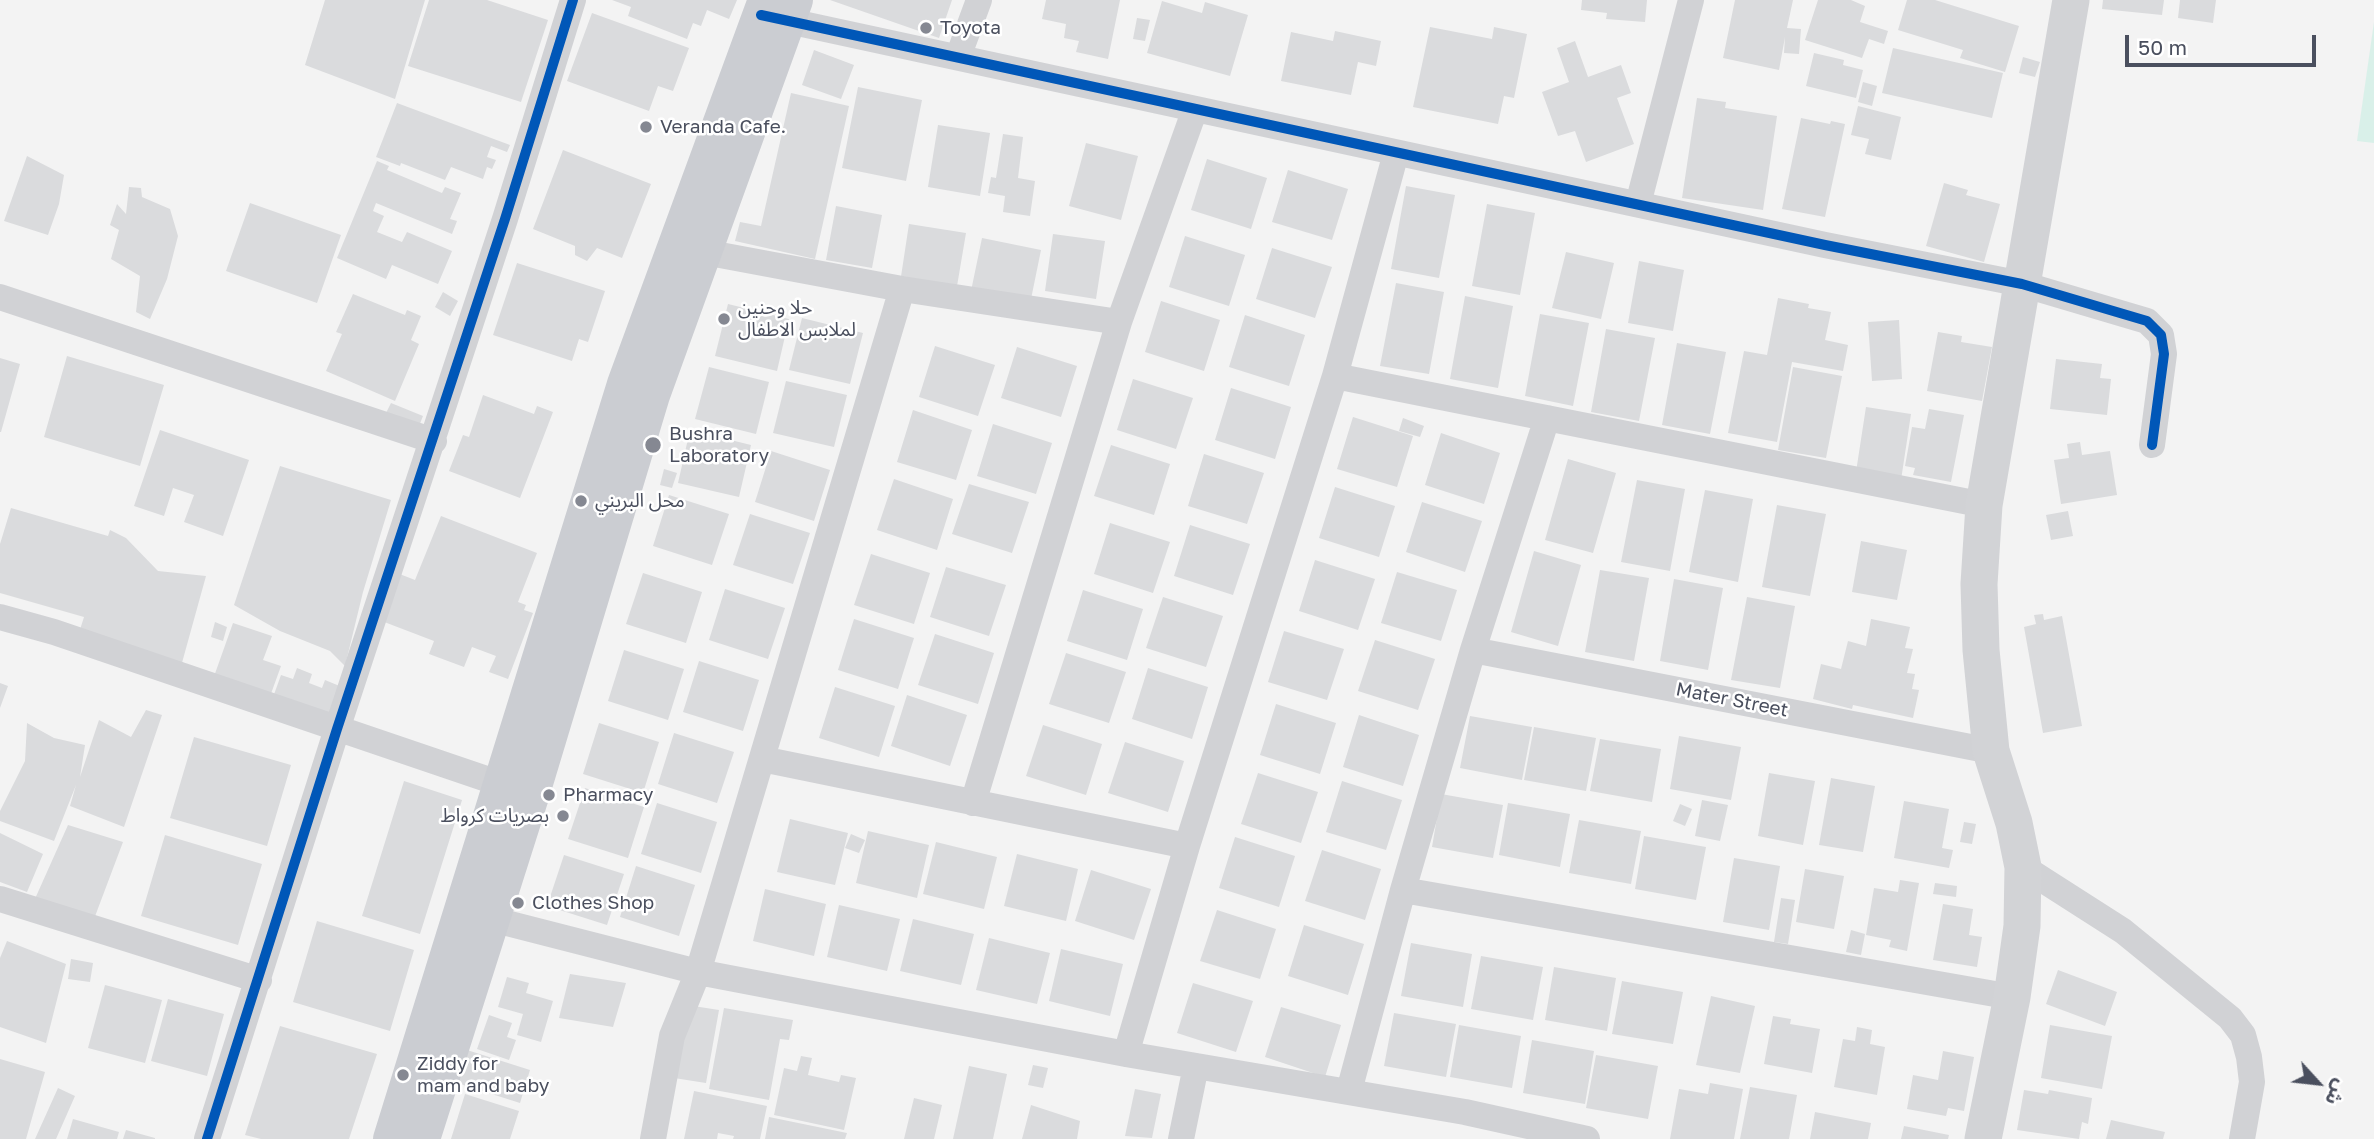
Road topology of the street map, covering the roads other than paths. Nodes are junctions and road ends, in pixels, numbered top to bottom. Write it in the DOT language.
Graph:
graph roads {
  1 [pos="573,0"];
  2 [pos="979,0"];
  3 [pos="1691,0"];
  4 [pos="2071,0"];
  5 [pos="777,9"];
  6 [pos="958,57"];
  7 [pos="1195,109"];
  8 [pos="1396,153"];
  9 [pos="1638,204"];
  10 [pos="704,252"];
  11 [pos="2022,284"];
  12 [pos="902,289"];
  13 [pos="0,297"];
  14 [pos="1119,322"];
  15 [pos="1335,376"];
  16 [pos="1547,418"];
  17 [pos="434,440"];
  18 [pos="2152,445"];
  19 [pos="1984,505"];
  20 [pos="0,617"];
  21 [pos="1473,650"];
  22 [pos="337,729"];
  23 [pos="1991,751"];
  24 [pos="762,759"];
  25 [pos="516,788"];
  26 [pos="973,803"];
  27 [pos="1187,846"];
  28 [pos="2022,867"];
  29 [pos="1403,890"];
  30 [pos="0,898"];
  31 [pos="491,919"];
  32 [pos="698,972"];
  33 [pos="259,980"];
  34 [pos="2012,997"];
  35 [pos="1126,1054"];
  36 [pos="1196,1066"];
  37 [pos="1349,1091"];
  38 [pos="1580,1138"];
  39 [pos="206,1139"];
  40 [pos="392,1139"];
  41 [pos="421,1139"];
  42 [pos="653,1139"];
  43 [pos="1181,1139"];
  44 [pos="1983,1139"];
  45 [pos="2242,1139"];
  1 -- 17 [label="street"];
  2 -- 6 [label="street"];
  3 -- 9 [label="street"];
  4 -- 11 [label="main road"];
  5 -- 6 [label="street"];
  5 -- 10 [label="main road"];
  5 -- 25 [label="main road"];
  6 -- 7 [label="street"];
  7 -- 8 [label="street"];
  7 -- 14 [label="street"];
  8 -- 9 [label="street"];
  8 -- 15 [label="street"];
  9 -- 11 [label="street"];
  10 -- 12 [label="street"];
  10 -- 25 [label="main road"];
  11 -- 18 [label="street"];
  11 -- 19 [label="main road"];
  12 -- 14 [label="street"];
  12 -- 24 [label="street"];
  13 -- 17 [label="street"];
  14 -- 26 [label="street"];
  15 -- 16 [label="street"];
  15 -- 27 [label="street"];
  16 -- 19 [label="street"];
  16 -- 21 [label="street"];
  17 -- 22 [label="street"];
  19 -- 23 [label="main road"];
  20 -- 22 [label="street"];
  21 -- 23 [label="street, Mater Street"];
  21 -- 29 [label="street"];
  22 -- 25 [label="street"];
  22 -- 33 [label="street"];
  23 -- 28 [label="main road"];
  24 -- 26 [label="street"];
  24 -- 32 [label="street"];
  25 -- 31 [label="main road"];
  25 -- 40 [label="main road"];
  26 -- 27 [label="street"];
  27 -- 35 [label="street"];
  28 -- 34 [label="main road"];
  28 -- 45 [label="street"];
  29 -- 34 [label="street"];
  29 -- 37 [label="street"];
  30 -- 33 [label="street"];
  31 -- 32 [label="street"];
  31 -- 41 [label="main road"];
  32 -- 35 [label="street"];
  32 -- 42 [label="street"];
  33 -- 39 [label="street"];
  34 -- 44 [label="main road"];
  35 -- 36 [label="street"];
  36 -- 37 [label="street"];
  36 -- 43 [label="street"];
  37 -- 38 [label="street"];
}
